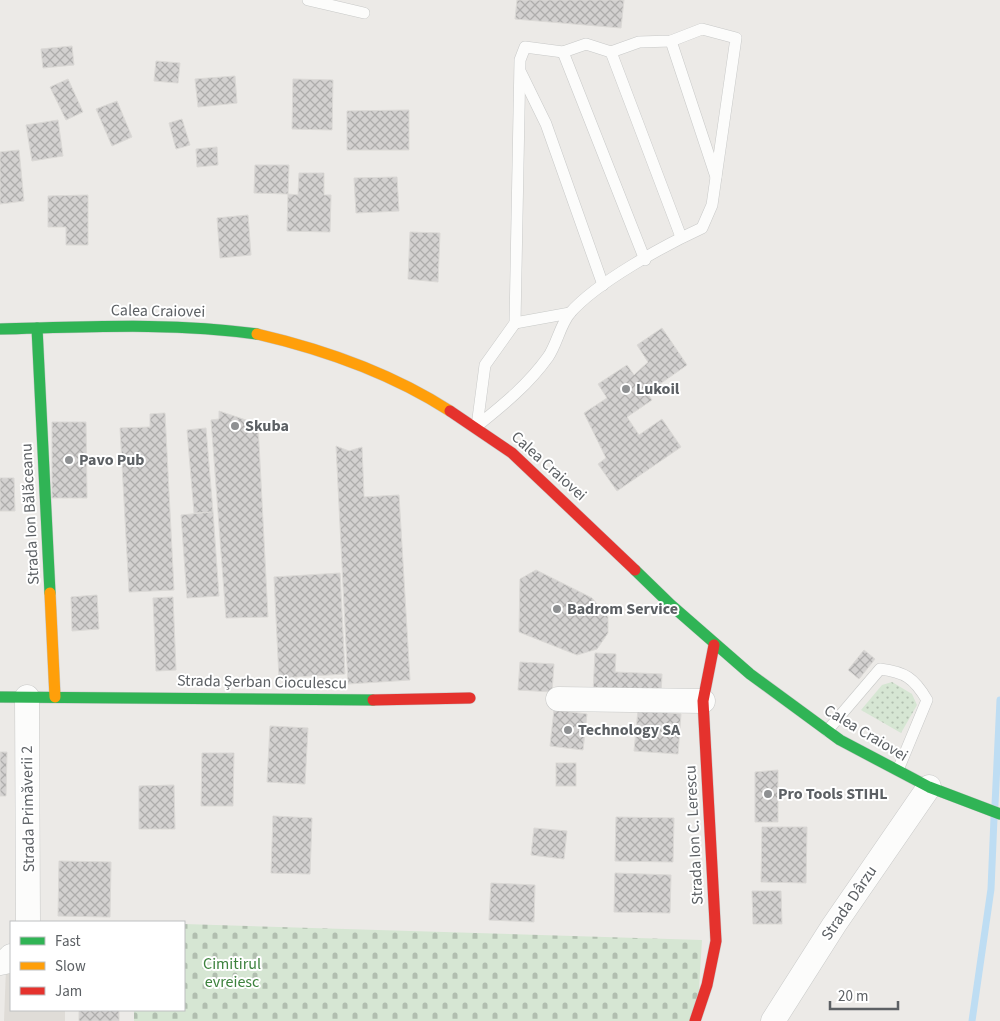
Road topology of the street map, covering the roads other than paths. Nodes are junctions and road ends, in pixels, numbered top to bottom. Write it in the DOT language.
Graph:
graph roads {
  1 [pos="308,0"];
  2 [pos="364,13"];
  3 [pos="671,41"];
  4 [pos="563,52"];
  5 [pos="611,52"];
  6 [pos="520,72"];
  7 [pos="717,180"];
  8 [pos="682,237"];
  9 [pos="644,260"];
  10 [pos="603,284"];
  11 [pos="570,314"];
  12 [pos="514,323"];
  13 [pos="37,328"];
  14 [pos="0,329"];
  15 [pos="477,426"];
  16 [pos="714,645"];
  17 [pos="0,697"];
  18 [pos="27,697"];
  19 [pos="55,697"];
  20 [pos="470,698"];
  21 [pos="558,699"];
  22 [pos="704,701"];
  23 [pos="827,731"];
  24 [pos="898,771"];
  25 [pos="929,787"];
  26 [pos="1000,814"];
  27 [pos="28,921"];
  28 [pos="695,1021"];
  29 [pos="773,1021"];
  1 -- 2 [label="lane"];
  3 -- 5 [label="lane"];
  3 -- 7 [label="lane"];
  3 -- 7 [label="lane"];
  4 -- 5 [label="lane"];
  4 -- 6 [label="lane"];
  4 -- 9 [label="lane"];
  5 -- 8 [label="lane"];
  6 -- 10 [label="lane"];
  6 -- 12 [label="lane"];
  7 -- 8 [label="lane"];
  8 -- 9 [label="lane"];
  9 -- 10 [label="lane"];
  10 -- 11 [label="lane"];
  11 -- 12 [label="lane"];
  11 -- 15 [label="lane"];
  12 -- 15 [label="lane"];
  13 -- 14 [label="street, Calea Craiovei"];
  13 -- 15 [label="street, Calea Craiovei"];
  13 -- 19 [label="street, Strada Ion Bălăceanu"];
  15 -- 16 [label="street, Calea Craiovei"];
  16 -- 22 [label="street, Strada Ion C. Lerescu"];
  16 -- 23 [label="street, Calea Craiovei"];
  17 -- 18 [label="street, Strada Șerban Cioculescu"];
  18 -- 19 [label="street, Strada Șerban Cioculescu"];
  18 -- 27 [label="street, Strada Primăverii 2"];
  19 -- 20 [label="street, Strada Șerban Cioculescu"];
  21 -- 22 [label="street"];
  22 -- 28 [label="street, Strada Ion C. Lerescu"];
  23 -- 24 [label="street, Calea Craiovei"];
  23 -- 24 [label="lane"];
  24 -- 25 [label="street, Calea Craiovei"];
  25 -- 26 [label="street, Calea Craiovei"];
  25 -- 29 [label="street, Strada Dârzu"];
}
